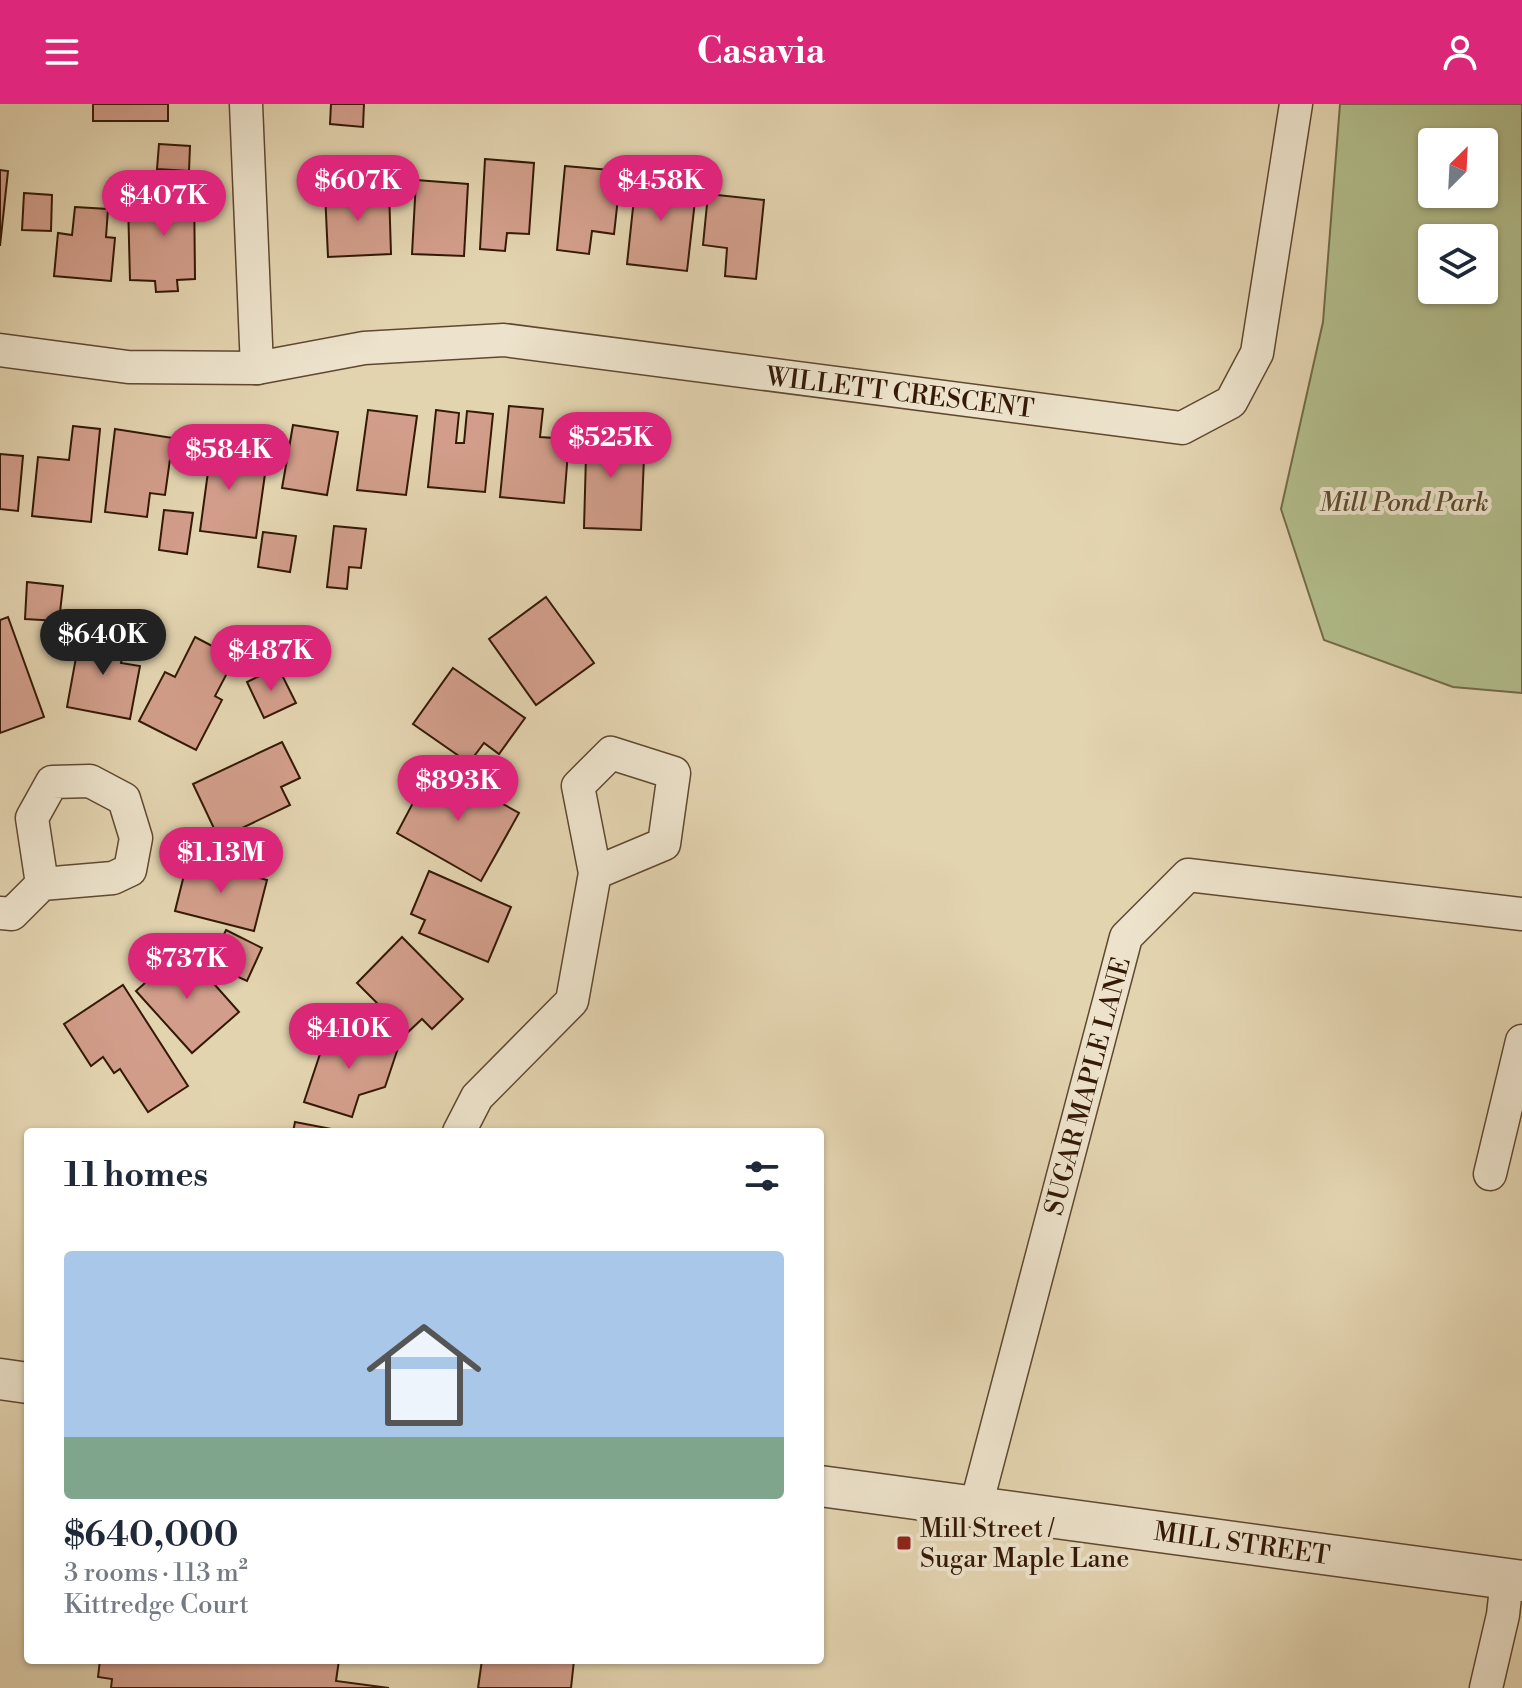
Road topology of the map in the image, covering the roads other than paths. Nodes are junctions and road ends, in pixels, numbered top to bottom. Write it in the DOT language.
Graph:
graph roads {
  1 [pos="246,104"];
  2 [pos="1296,104"];
  3 [pos="0,350"];
  4 [pos="257,368"];
  5 [pos="595,873"];
  6 [pos="42,884"];
  7 [pos="0,913"];
  8 [pos="1522,914"];
  9 [pos="1522,1041"];
  10 [pos="461,1128"];
  11 [pos="1490,1174"];
  12 [pos="0,1379"];
  13 [pos="24,1382"];
  14 [pos="824,1487"];
  15 [pos="976,1506"];
  16 [pos="1515,1580"];
  17 [pos="1486,1688"];
  1 -- 4 [label="street"];
  2 -- 4 [label="street, WILLETT CRESCENT"];
  3 -- 4 [label="street, WILLETT CRESCENT"];
  5 -- 10 [label="street"];
  6 -- 7 [label="street"];
  8 -- 15 [label="street, SUGAR MAPLE LANE"];
  9 -- 11 [label="street"];
  12 -- 13 [label="street"];
  14 -- 15 [label="street, MILL STREET"];
  15 -- 16 [label="street, MILL STREET"];
  16 -- 17 [label="street"];
}
